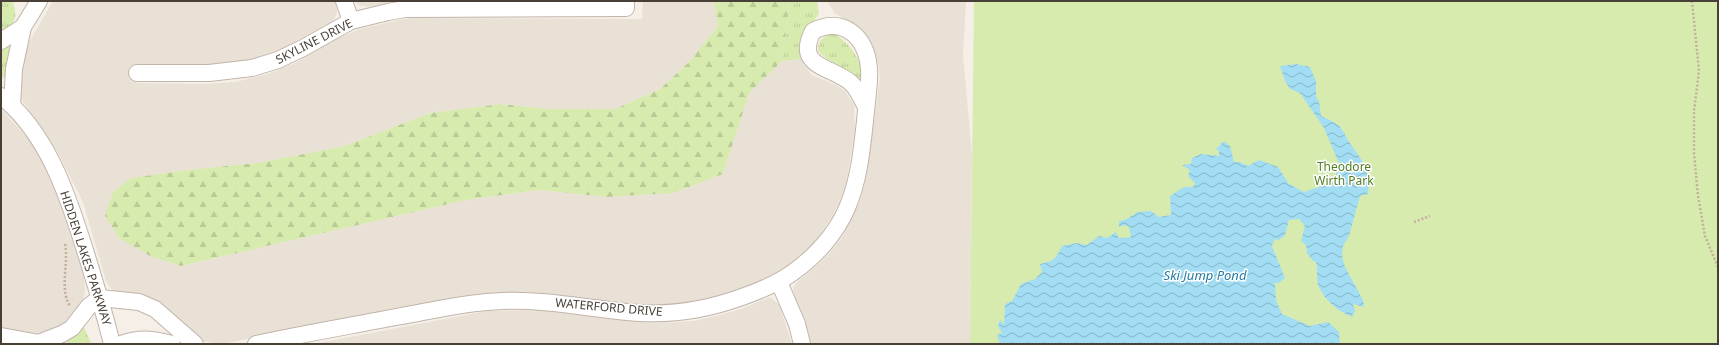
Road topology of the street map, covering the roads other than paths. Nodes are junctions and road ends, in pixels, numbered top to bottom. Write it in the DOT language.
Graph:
graph roads {
  1 [pos="344,1"];
  2 [pos="626,1"];
  3 [pos="37,2"];
  4 [pos="351,21"];
  5 [pos="23,27"];
  6 [pos="1,41"];
  7 [pos="137,73"];
  8 [pos="7,101"];
  9 [pos="866,107"];
  10 [pos="779,282"];
  11 [pos="100,298"];
  12 [pos="1,336"];
  13 [pos="43,343"];
  14 [pos="112,344"];
  15 [pos="121,344"];
  16 [pos="172,344"];
  17 [pos="195,344"];
  18 [pos="256,344"];
  19 [pos="802,344"];
  1 -- 4 [label="street"];
  2 -- 4 [label="street, SKYLINE DRIVE"];
  3 -- 5 [label="street"];
  4 -- 7 [label="street, SKYLINE DRIVE"];
  5 -- 6 [label="street"];
  5 -- 8 [label="street"];
  8 -- 11 [label="street, HIDDEN LAKES PARKWAY"];
  9 -- 9 [label="street, WATERFORD DRIVE"];
  9 -- 10 [label="street, WATERFORD DRIVE"];
  10 -- 18 [label="street, WATERFORD DRIVE"];
  10 -- 19 [label="street"];
  11 -- 13 [label="street"];
  11 -- 14 [label="street, HIDDEN LAKES PARKWAY"];
  11 -- 17 [label="street"];
  12 -- 13 [label="street"];
  15 -- 16 [label="street"];
}
